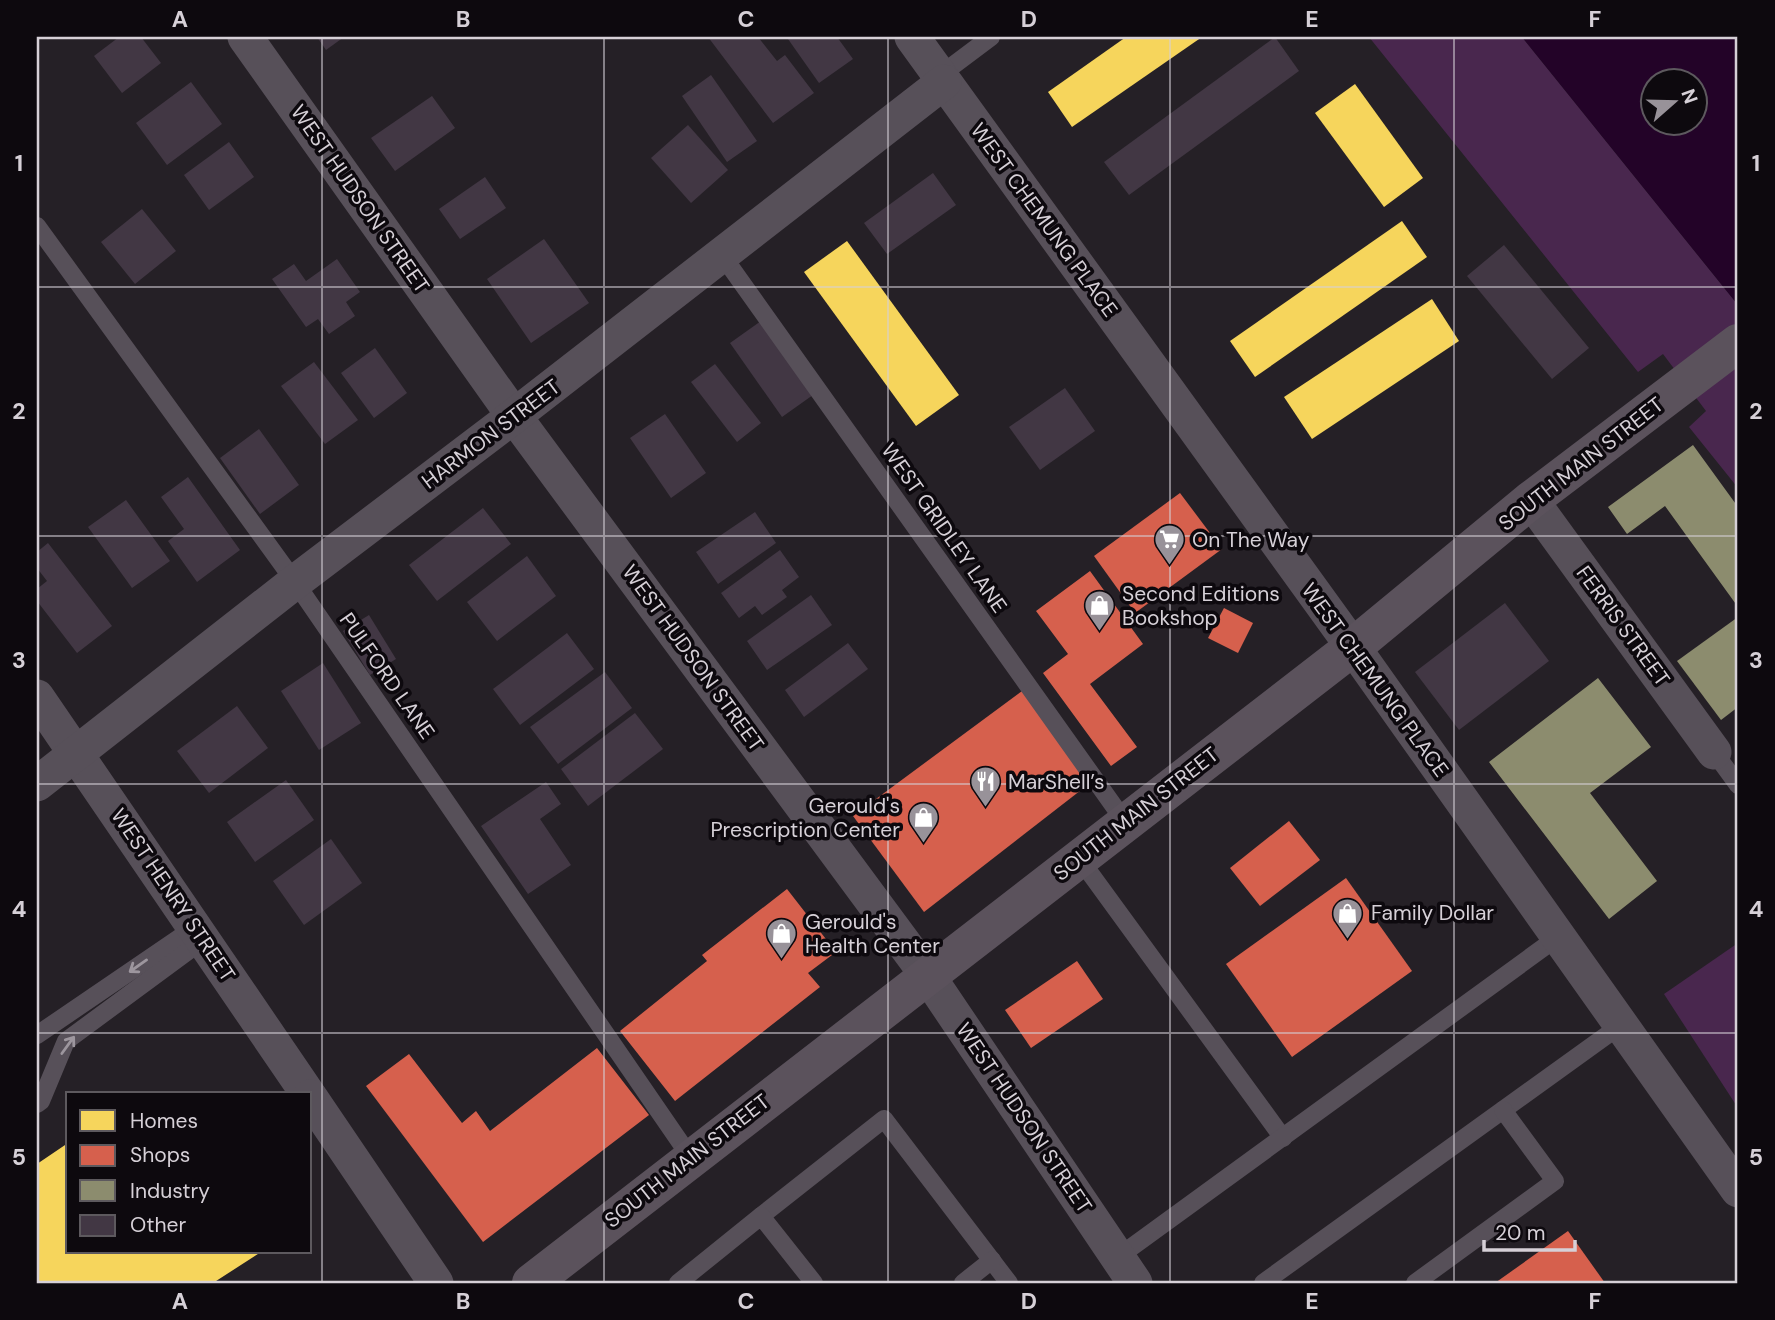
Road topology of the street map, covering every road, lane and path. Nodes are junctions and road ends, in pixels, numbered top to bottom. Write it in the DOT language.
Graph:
graph roads {
  1 [pos="245,37"];
  2 [pos="912,37"];
  3 [pos="991,37"];
  4 [pos="941,79"];
  5 [pos="37,226"];
  6 [pos="722,255"];
  7 [pos="1738,343"];
  8 [pos="514,416"];
  9 [pos="1531,500"];
  10 [pos="295,582"];
  11 [pos="1353,647"];
  12 [pos="37,697"];
  13 [pos="76,753"];
  14 [pos="1730,770"];
  15 [pos="37,784"];
  16 [pos="1118,828"];
  17 [pos="1079,858"];
  18 [pos="199,934"];
  19 [pos="1558,937"];
  20 [pos="928,976"];
  21 [pos="1621,1025"];
  22 [pos="37,1035"];
  23 [pos="306,1092"];
  24 [pos="312,1100"];
  25 [pos="37,1104"];
  26 [pos="1503,1110"];
  27 [pos="1283,1138"];
  28 [pos="691,1158"];
  29 [pos="1738,1190"];
  30 [pos="761,1216"];
  31 [pos="992,1260"];
  32 [pos="1126,1270"];
  33 [pos="1269,1281"];
  34 [pos="436,1283"];
  35 [pos="531,1283"];
  36 [pos="678,1283"];
  37 [pos="814,1283"];
  38 [pos="963,1283"];
  39 [pos="1009,1283"];
  40 [pos="1415,1283"];
  1 -- 8 [label="street, WEST HUDSON STREET"];
  2 -- 4 [label="street, WEST CHEMUNG PLACE"];
  3 -- 4 [label="lane"];
  4 -- 6 [label="street, HARMON STREET"];
  4 -- 11 [label="street, WEST CHEMUNG PLACE"];
  5 -- 10 [label="lane, PULFORD LANE"];
  6 -- 8 [label="street, HARMON STREET"];
  6 -- 16 [label="lane, WEST GRIDLEY LANE"];
  7 -- 9 [label="main road, SOUTH MAIN STREET"];
  8 -- 10 [label="street, HARMON STREET"];
  8 -- 20 [label="street, WEST HUDSON STREET"];
  9 -- 11 [label="main road, SOUTH MAIN STREET"];
  9 -- 14 [label="street, FERRIS STREET"];
  10 -- 13 [label="street, HARMON STREET"];
  10 -- 28 [label="lane, PULFORD LANE"];
  11 -- 16 [label="main road, SOUTH MAIN STREET"];
  11 -- 19 [label="street, WEST CHEMUNG PLACE"];
  12 -- 13 [label="street, WEST HENRY STREET"];
  13 -- 15 [label="street, HARMON STREET"];
  13 -- 18 [label="street, WEST HENRY STREET"];
  16 -- 17 [label="main road, SOUTH MAIN STREET"];
  17 -- 20 [label="main road, SOUTH MAIN STREET"];
  17 -- 27 [label="lane"];
  18 -- 22 [label="lane, one-way"];
  18 -- 23 [label="street, WEST HENRY STREET"];
  25 -- 18 [label="lane, one-way"];
  19 -- 21 [label="street, WEST CHEMUNG PLACE"];
  19 -- 27 [label="lane"];
  20 -- 28 [label="main road, SOUTH MAIN STREET"];
  20 -- 32 [label="street, WEST HUDSON STREET"];
  21 -- 26 [label="lane"];
  21 -- 29 [label="street, WEST CHEMUNG PLACE"];
  24 -- 34 [label="street, WEST HENRY STREET"];
  26 -- 33 [label="lane"];
  26 -- 40 [label="lane"];
  27 -- 32 [label="lane"];
  28 -- 35 [label="main road, SOUTH MAIN STREET"];
  30 -- 31 [label="lane"];
  30 -- 36 [label="lane"];
  30 -- 37 [label="lane"];
  31 -- 38 [label="lane"];
  31 -- 39 [label="lane"];
}
